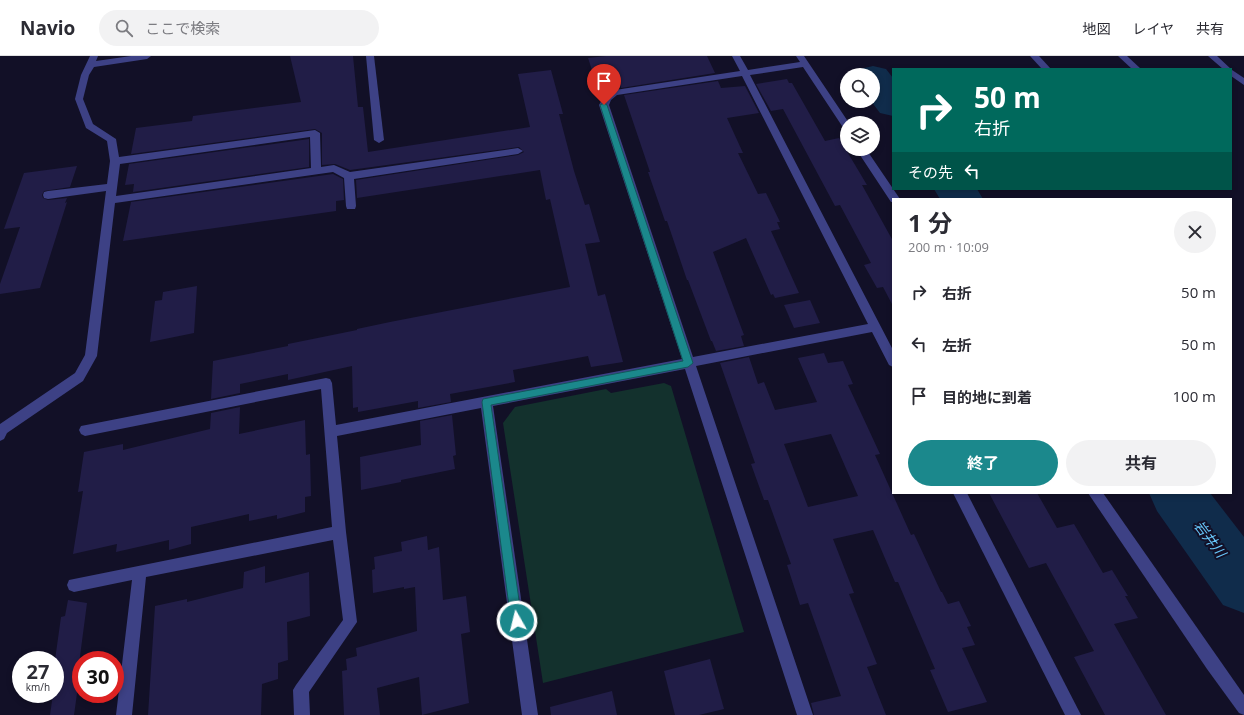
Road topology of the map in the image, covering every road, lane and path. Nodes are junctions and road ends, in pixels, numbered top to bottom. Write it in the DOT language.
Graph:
graph roads {
  1 [pos="147,56"];
  2 [pos="370,56"];
  3 [pos="736,56"];
  4 [pos="1034,56"];
  5 [pos="1122,56"];
  6 [pos="1212,56"];
  7 [pos="93,60"];
  8 [pos="803,60"];
  9 [pos="1046,68"];
  10 [pos="1136,68"];
  11 [pos="1227,68"];
  12 [pos="1232,73"];
  13 [pos="746,74"];
  14 [pos="1244,82"];
  15 [pos="840,116"];
  16 [pos="379,140"];
  17 [pos="518,151"];
  18 [pos="867,156"];
  19 [pos="115,161"];
  20 [pos="316,171"];
  21 [pos="349,176"];
  22 [pos="111,187"];
  23 [pos="48,195"];
  24 [pos="894,198"];
  25 [pos="110,200"];
  26 [pos="351,206"];
  27 [pos="875,327"];
  28 [pos="892,360"];
  29 [pos="688,363"];
  30 [pos="486,402"];
  31 [pos="85,430"];
  32 [pos="330,432"];
  33 [pos="0,435"];
  34 [pos="961,494"];
  35 [pos="1096,494"];
  36 [pos="339,532"];
  37 [pos="140,572"];
  38 [pos="74,586"];
  39 [pos="1244,708"];
  40 [pos="124,715"];
  41 [pos="302,715"];
  42 [pos="530,715"];
  43 [pos="805,715"];
  44 [pos="1073,715"];
  1 -- 7 [label="street"];
  2 -- 16 [label="street"];
  3 -- 13 [label="street"];
  4 -- 9 [label="street"];
  5 -- 10 [label="street"];
  6 -- 11 [label="street"];
  7 -- 19 [label="street"];
  8 -- 13 [label="street"];
  8 -- 15 [label="street"];
  12 -- 14 [label="street"];
  13 -- 27 [label="street"];
  13 -- 29 [label="street"];
  17 -- 21 [label="street"];
  18 -- 24 [label="street"];
  19 -- 20 [label="street"];
  19 -- 22 [label="street"];
  20 -- 21 [label="street"];
  20 -- 25 [label="street"];
  21 -- 26 [label="street"];
  22 -- 23 [label="street"];
  22 -- 25 [label="street"];
  25 -- 33 [label="street"];
  27 -- 28 [label="street"];
  27 -- 29 [label="street"];
  29 -- 30 [label="street"];
  29 -- 43 [label="street"];
  30 -- 32 [label="street"];
  30 -- 42 [label="street"];
  31 -- 32 [label="street"];
  32 -- 36 [label="street"];
  34 -- 44 [label="street"];
  35 -- 39 [label="street"];
  36 -- 37 [label="street"];
  36 -- 41 [label="street"];
  37 -- 38 [label="street"];
  37 -- 40 [label="street"];
}
